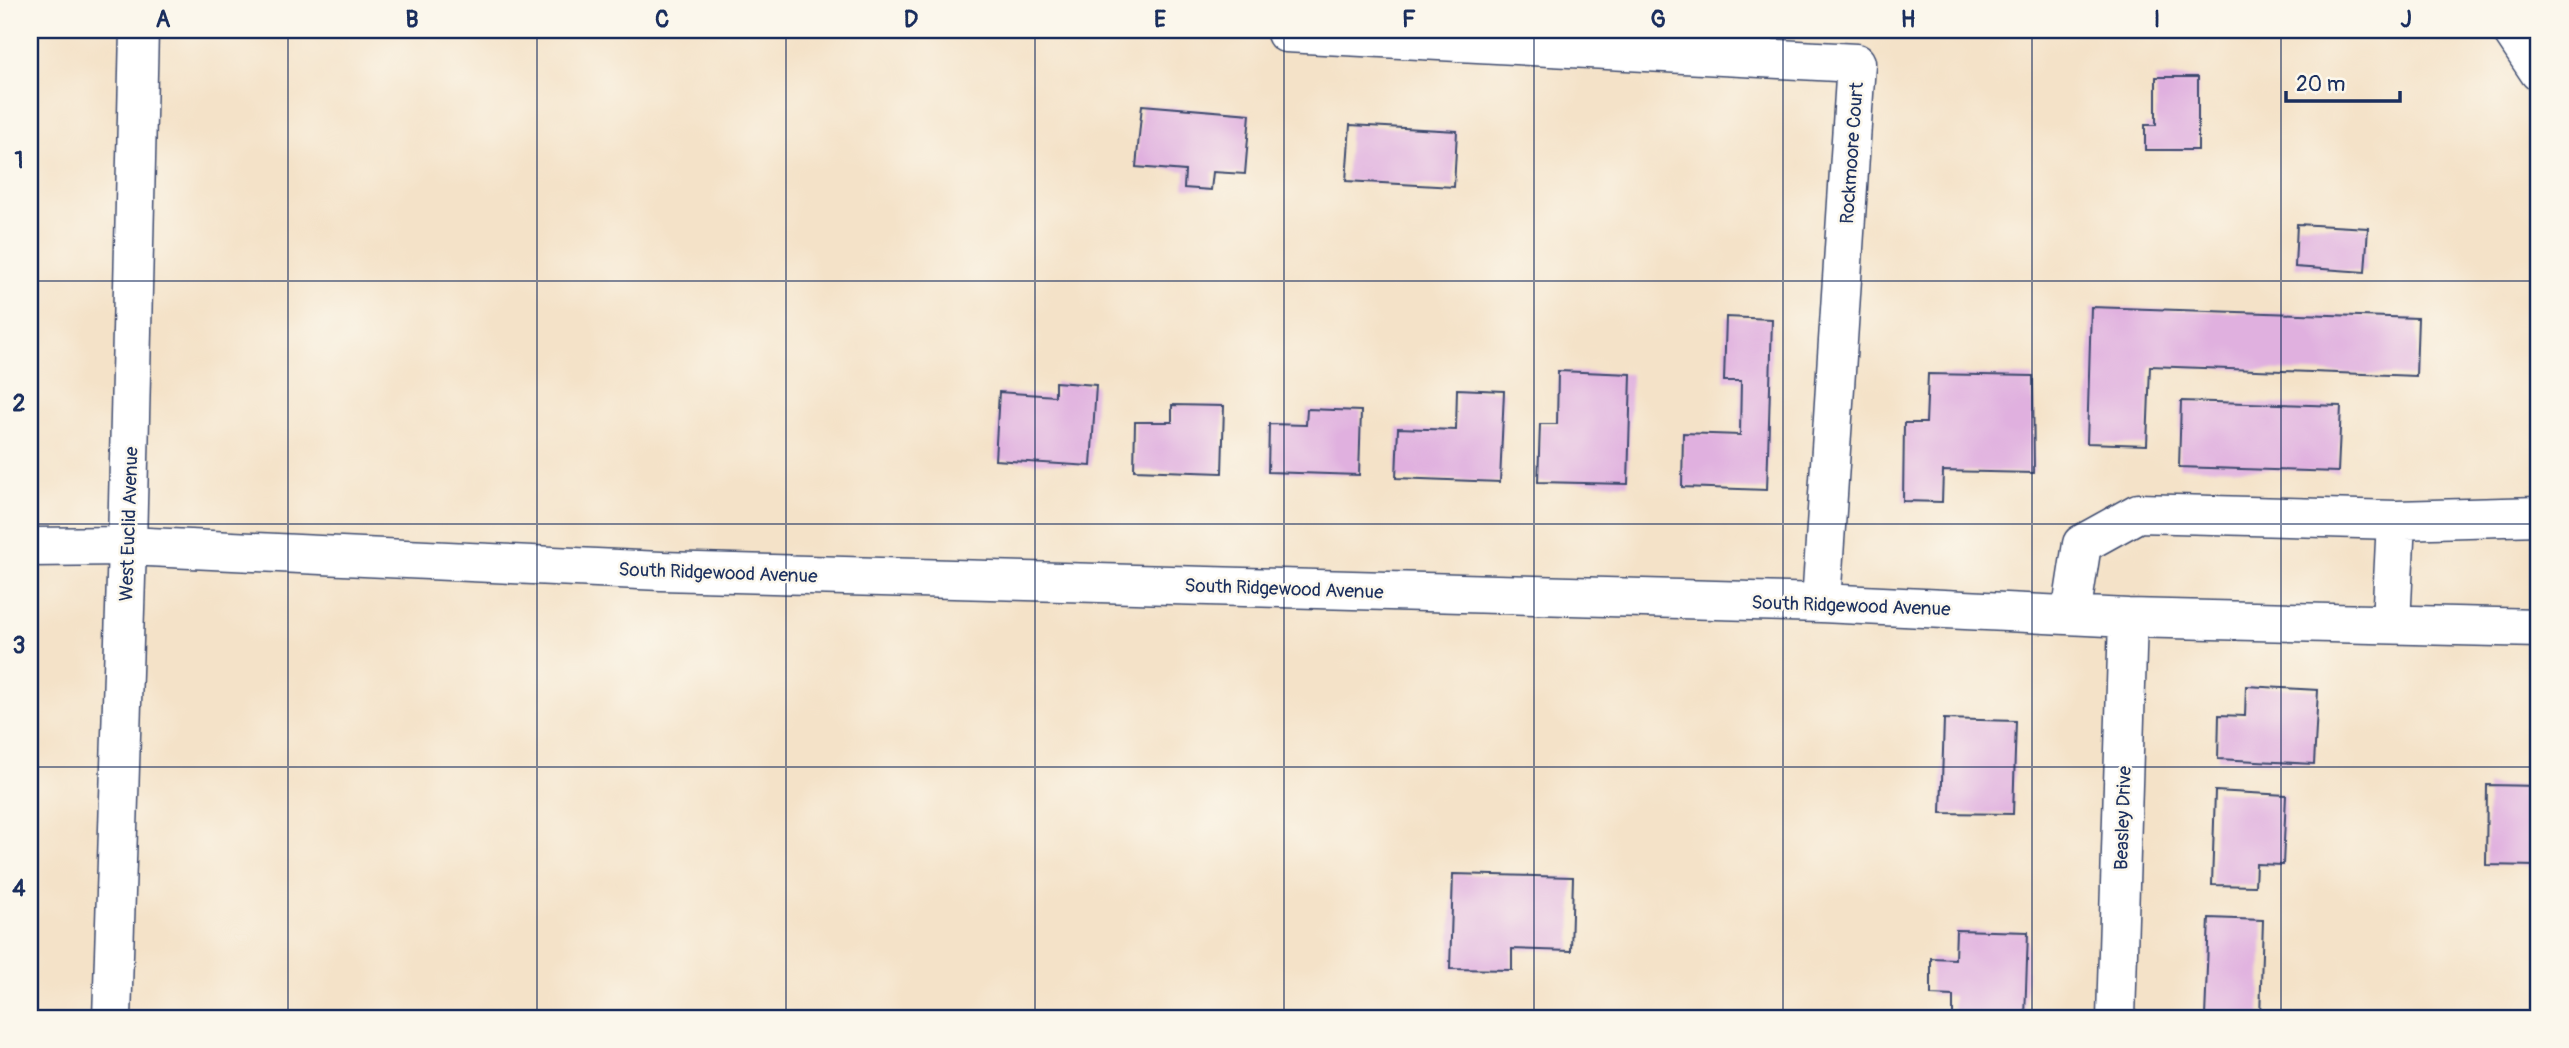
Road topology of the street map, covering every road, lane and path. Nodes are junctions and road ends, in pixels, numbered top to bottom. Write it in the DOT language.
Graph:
graph roads {
  1 [pos="139,30"];
  2 [pos="2511,30"];
  3 [pos="1286,33"];
  4 [pos="2539,72"];
  5 [pos="2539,516"];
  6 [pos="2396,520"];
  7 [pos="127,545"];
  8 [pos="30,547"];
  9 [pos="1821,603"];
  10 [pos="2071,615"];
  11 [pos="2128,618"];
  12 [pos="2391,624"];
  13 [pos="2539,628"];
  14 [pos="112,1018"];
  15 [pos="2116,1018"];
  1 -- 7 [label="street, West Euclid Avenue"];
  2 -- 4 [label="street"];
  3 -- 9 [label="street, Rockmoore Court"];
  5 -- 6 [label="street"];
  6 -- 10 [label="street"];
  6 -- 12 [label="street"];
  7 -- 8 [label="street, South Ridgewood Avenue"];
  7 -- 9 [label="street, South Ridgewood Avenue"];
  7 -- 14 [label="street, West Euclid Avenue"];
  9 -- 10 [label="street, South Ridgewood Avenue"];
  10 -- 11 [label="street, South Ridgewood Avenue"];
  11 -- 12 [label="street, South Ridgewood Avenue"];
  11 -- 15 [label="street, Beasley Drive"];
  12 -- 13 [label="street, South Ridgewood Avenue"];
}
